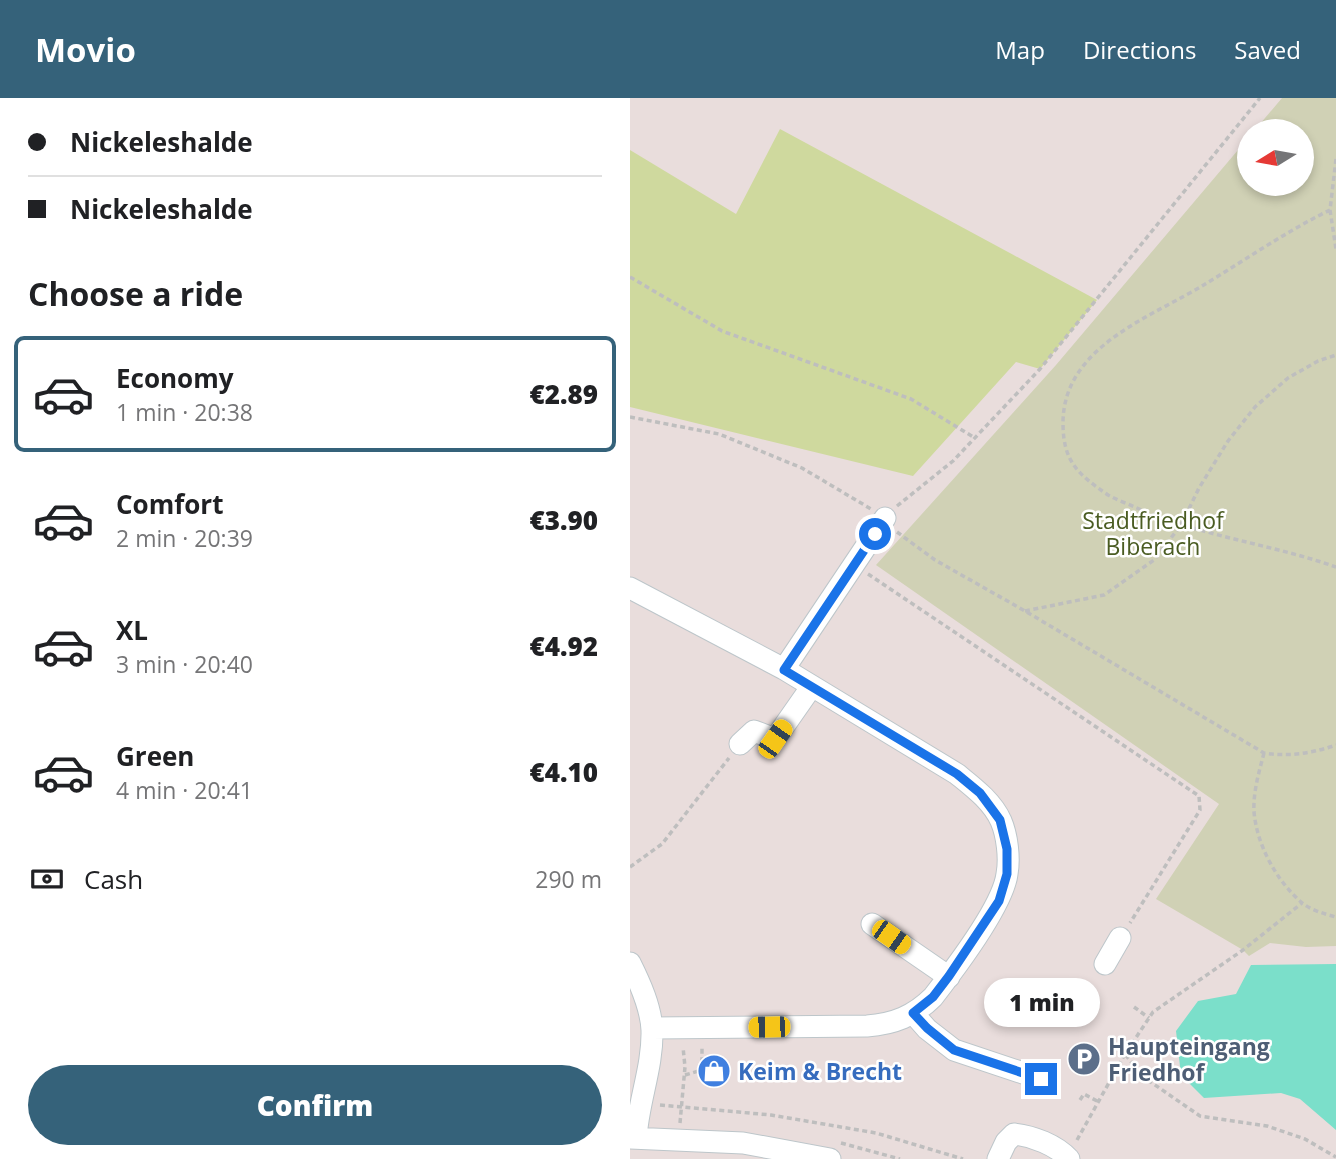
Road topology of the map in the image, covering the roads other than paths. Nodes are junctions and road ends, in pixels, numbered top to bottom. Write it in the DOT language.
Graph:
graph roads {
  1 [pos="885,518"];
  2 [pos="633,595"];
  3 [pos="784,670"];
  4 [pos="812,686"];
  5 [pos="740,744"];
  6 [pos="872,924"];
  7 [pos="1120,938"];
  8 [pos="630,963"];
  9 [pos="1105,964"];
  10 [pos="949,976"];
  11 [pos="913,1013"];
  12 [pos="652,1028"];
  13 [pos="1041,1079"];
  14 [pos="633,1138"];
  15 [pos="710,1150"];
  16 [pos="830,1159"];
  17 [pos="998,1159"];
  18 [pos="1069,1159"];
  1 -- 3 [label="street"];
  2 -- 3 [label="street"];
  3 -- 4 [label="street"];
  4 -- 5 [label="street"];
  4 -- 10 [label="street"];
  6 -- 10 [label="street"];
  7 -- 9 [label="street"];
  8 -- 12 [label="street"];
  10 -- 11 [label="street"];
  11 -- 12 [label="street"];
  11 -- 13 [label="street"];
  12 -- 14 [label="street"];
  14 -- 15 [label="street"];
  15 -- 16 [label="street"];
  17 -- 18 [label="street"];
}
